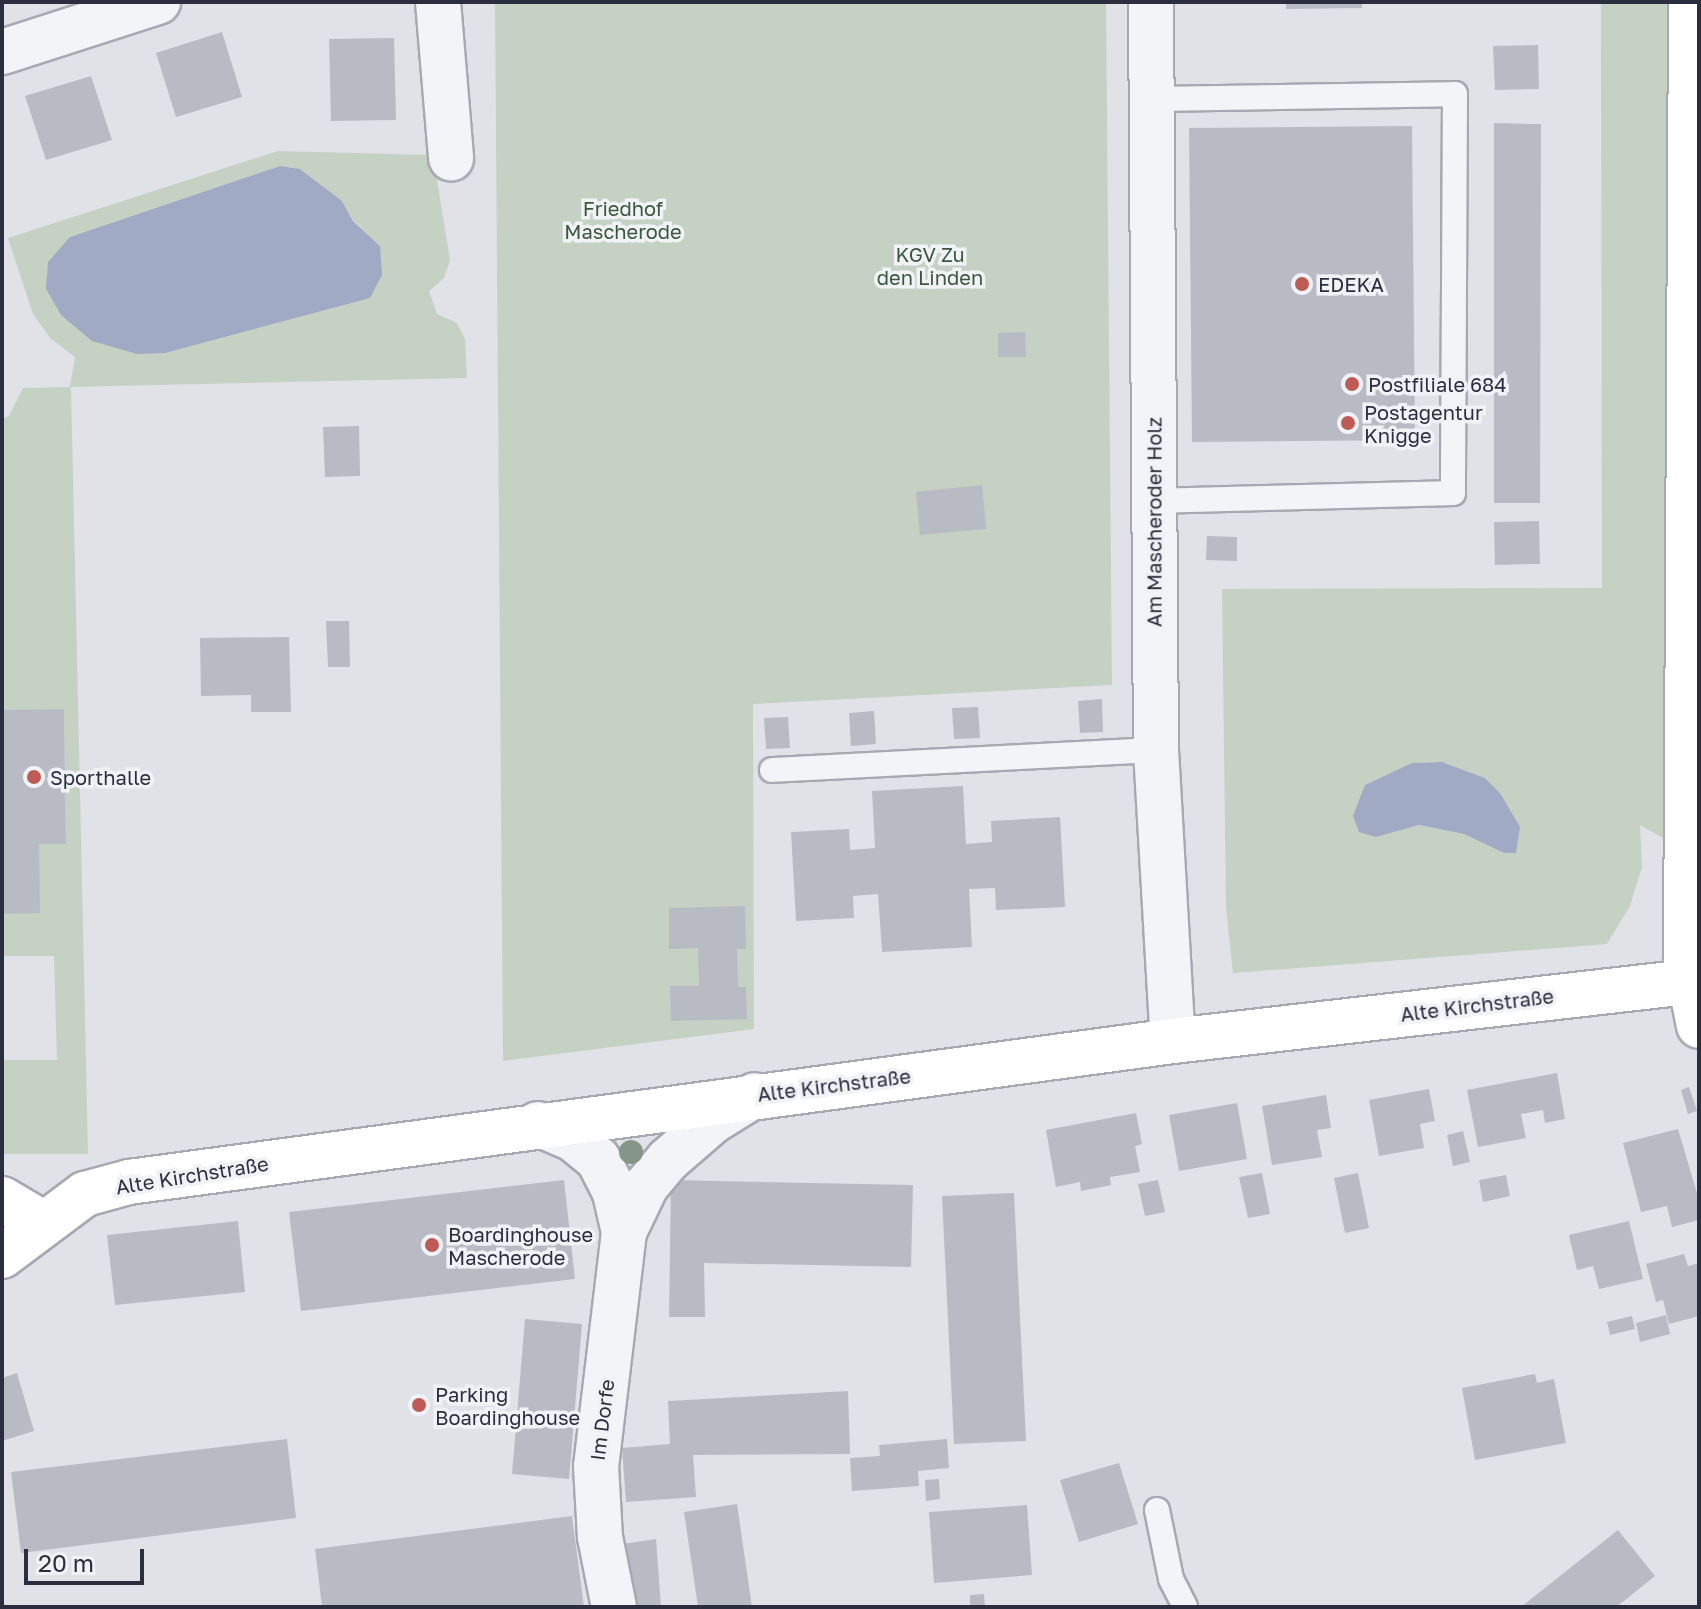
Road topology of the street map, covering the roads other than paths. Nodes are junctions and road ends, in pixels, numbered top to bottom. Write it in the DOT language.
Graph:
graph roads {
  1 [pos="158,2"];
  2 [pos="438,2"];
  3 [pos="1151,2"];
  4 [pos="1691,2"];
  5 [pos="2,52"];
  6 [pos="1152,99"];
  7 [pos="451,158"];
  8 [pos="1154,501"];
  9 [pos="1156,750"];
  10 [pos="772,770"];
  11 [pos="1694,982"];
  12 [pos="1699,1026"];
  13 [pos="1173,1041"];
  14 [pos="755,1095"];
  15 [pos="538,1124"];
  16 [pos="2,1199"];
  17 [pos="41,1222"];
  18 [pos="624,1232"];
  19 [pos="2,1256"];
  20 [pos="1157,1510"];
  21 [pos="614,1607"];
  22 [pos="1185,1607"];
  1 -- 5 [label="street"];
  2 -- 7 [label="street"];
  3 -- 6 [label="street, Am Mascheroder Holz"];
  4 -- 11 [label="main road"];
  6 -- 8 [label="street, Am Mascheroder Holz"];
  6 -- 8 [label="lane"];
  8 -- 9 [label="street, Am Mascheroder Holz"];
  9 -- 10 [label="lane"];
  9 -- 13 [label="street, Am Mascheroder Holz"];
  11 -- 12 [label="main road"];
  11 -- 13 [label="main road, Alte Kirchstraße"];
  13 -- 14 [label="main road, Alte Kirchstraße"];
  14 -- 15 [label="main road, Alte Kirchstraße"];
  14 -- 18 [label="street, Im Dorfe"];
  15 -- 17 [label="main road, Alte Kirchstraße"];
  15 -- 18 [label="street, Im Dorfe"];
  16 -- 17 [label="main road"];
  17 -- 19 [label="main road, Alte Kirchstraße"];
  18 -- 21 [label="street, Im Dorfe"];
  20 -- 22 [label="lane"];
}
